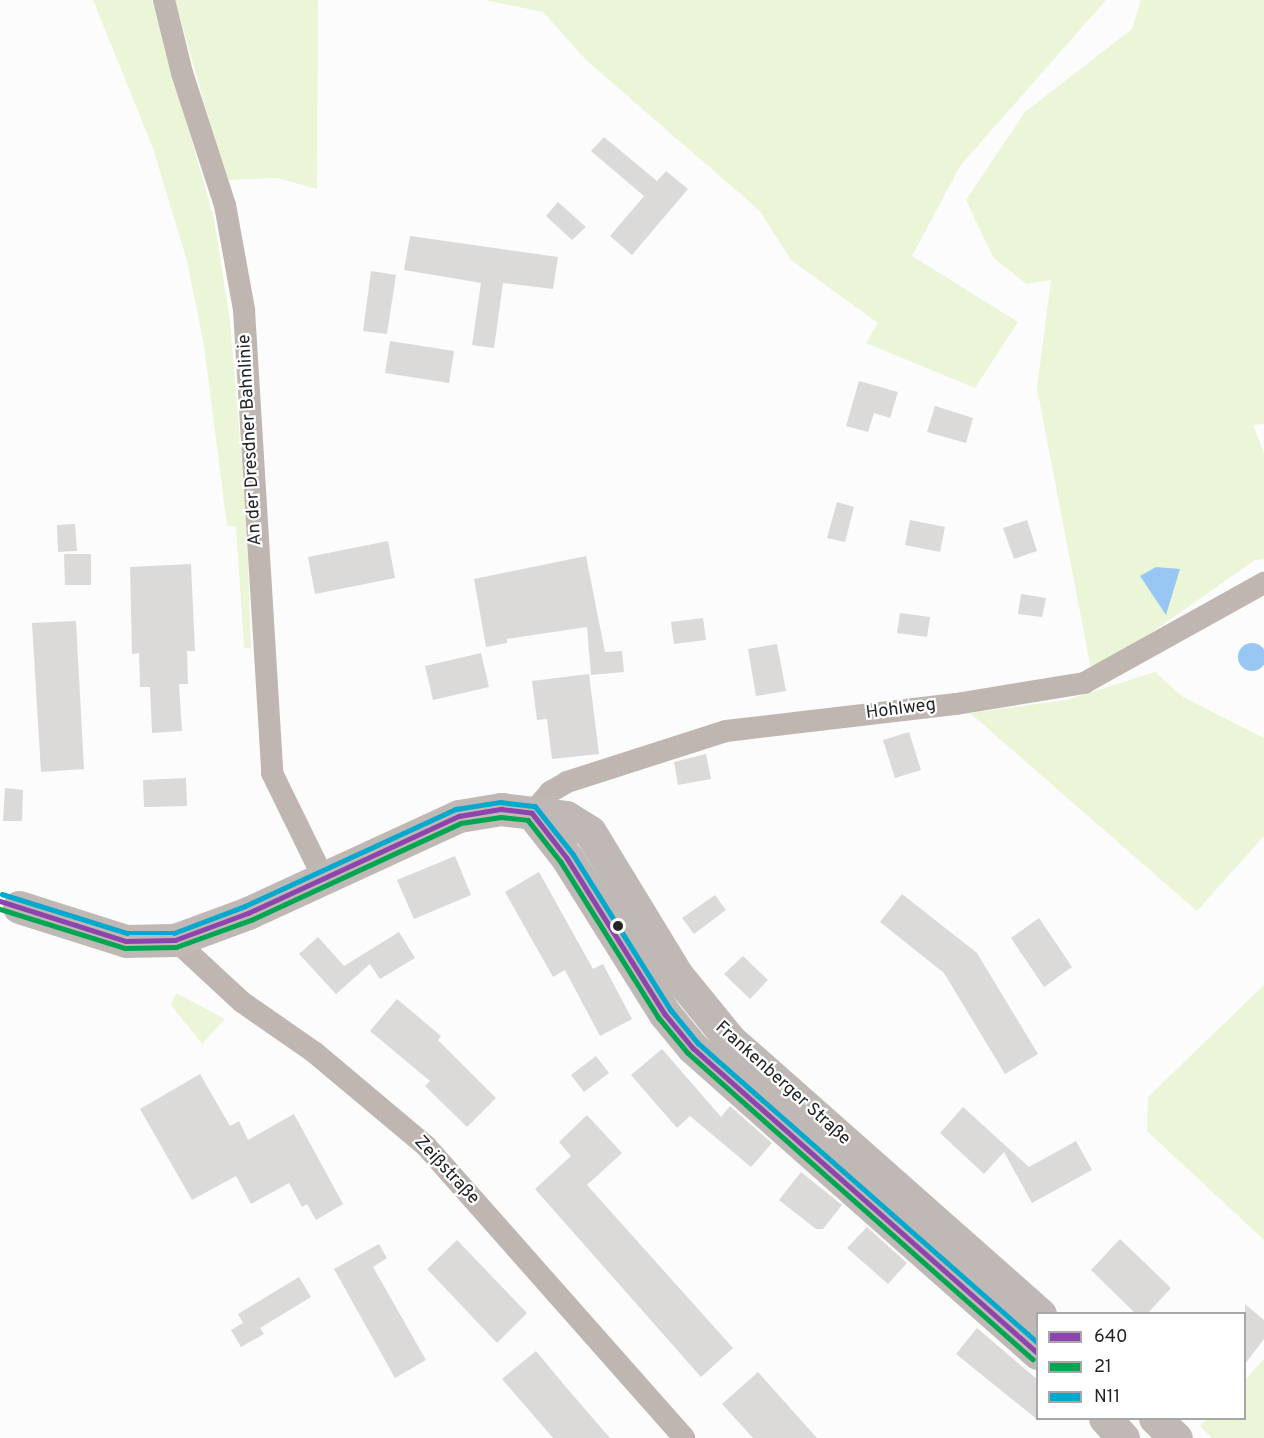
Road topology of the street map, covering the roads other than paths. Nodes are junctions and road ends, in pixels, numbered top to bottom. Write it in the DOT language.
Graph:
graph roads {
  1 [pos="164,0"];
  2 [pos="1264,583"];
  3 [pos="532,813"];
  4 [pos="324,879"];
  5 [pos="19,907"];
  6 [pos="175,940"];
  7 [pos="1038,1312"];
  8 [pos="1036,1351"];
  9 [pos="1106,1420"];
  10 [pos="1156,1420"];
  11 [pos="684,1438"];
  12 [pos="1123,1438"];
  13 [pos="1176,1438"];
  1 -- 4 [label="street, An der Dresdner Bahnlinie"];
  2 -- 3 [label="street, Hohlweg"];
  3 -- 4 [label="main road, Frankenberger Straße"];
  3 -- 7 [label="main road, Frankenberger Straße"];
  3 -- 8 [label="main road, Frankenberger Straße"];
  4 -- 6 [label="main road, Frankenberger Straße"];
  5 -- 6 [label="main road, Frankenberger Straße"];
  6 -- 11 [label="street, Zeißstraße"];
  9 -- 12 [label="main road"];
  10 -- 13 [label="main road"];
}
